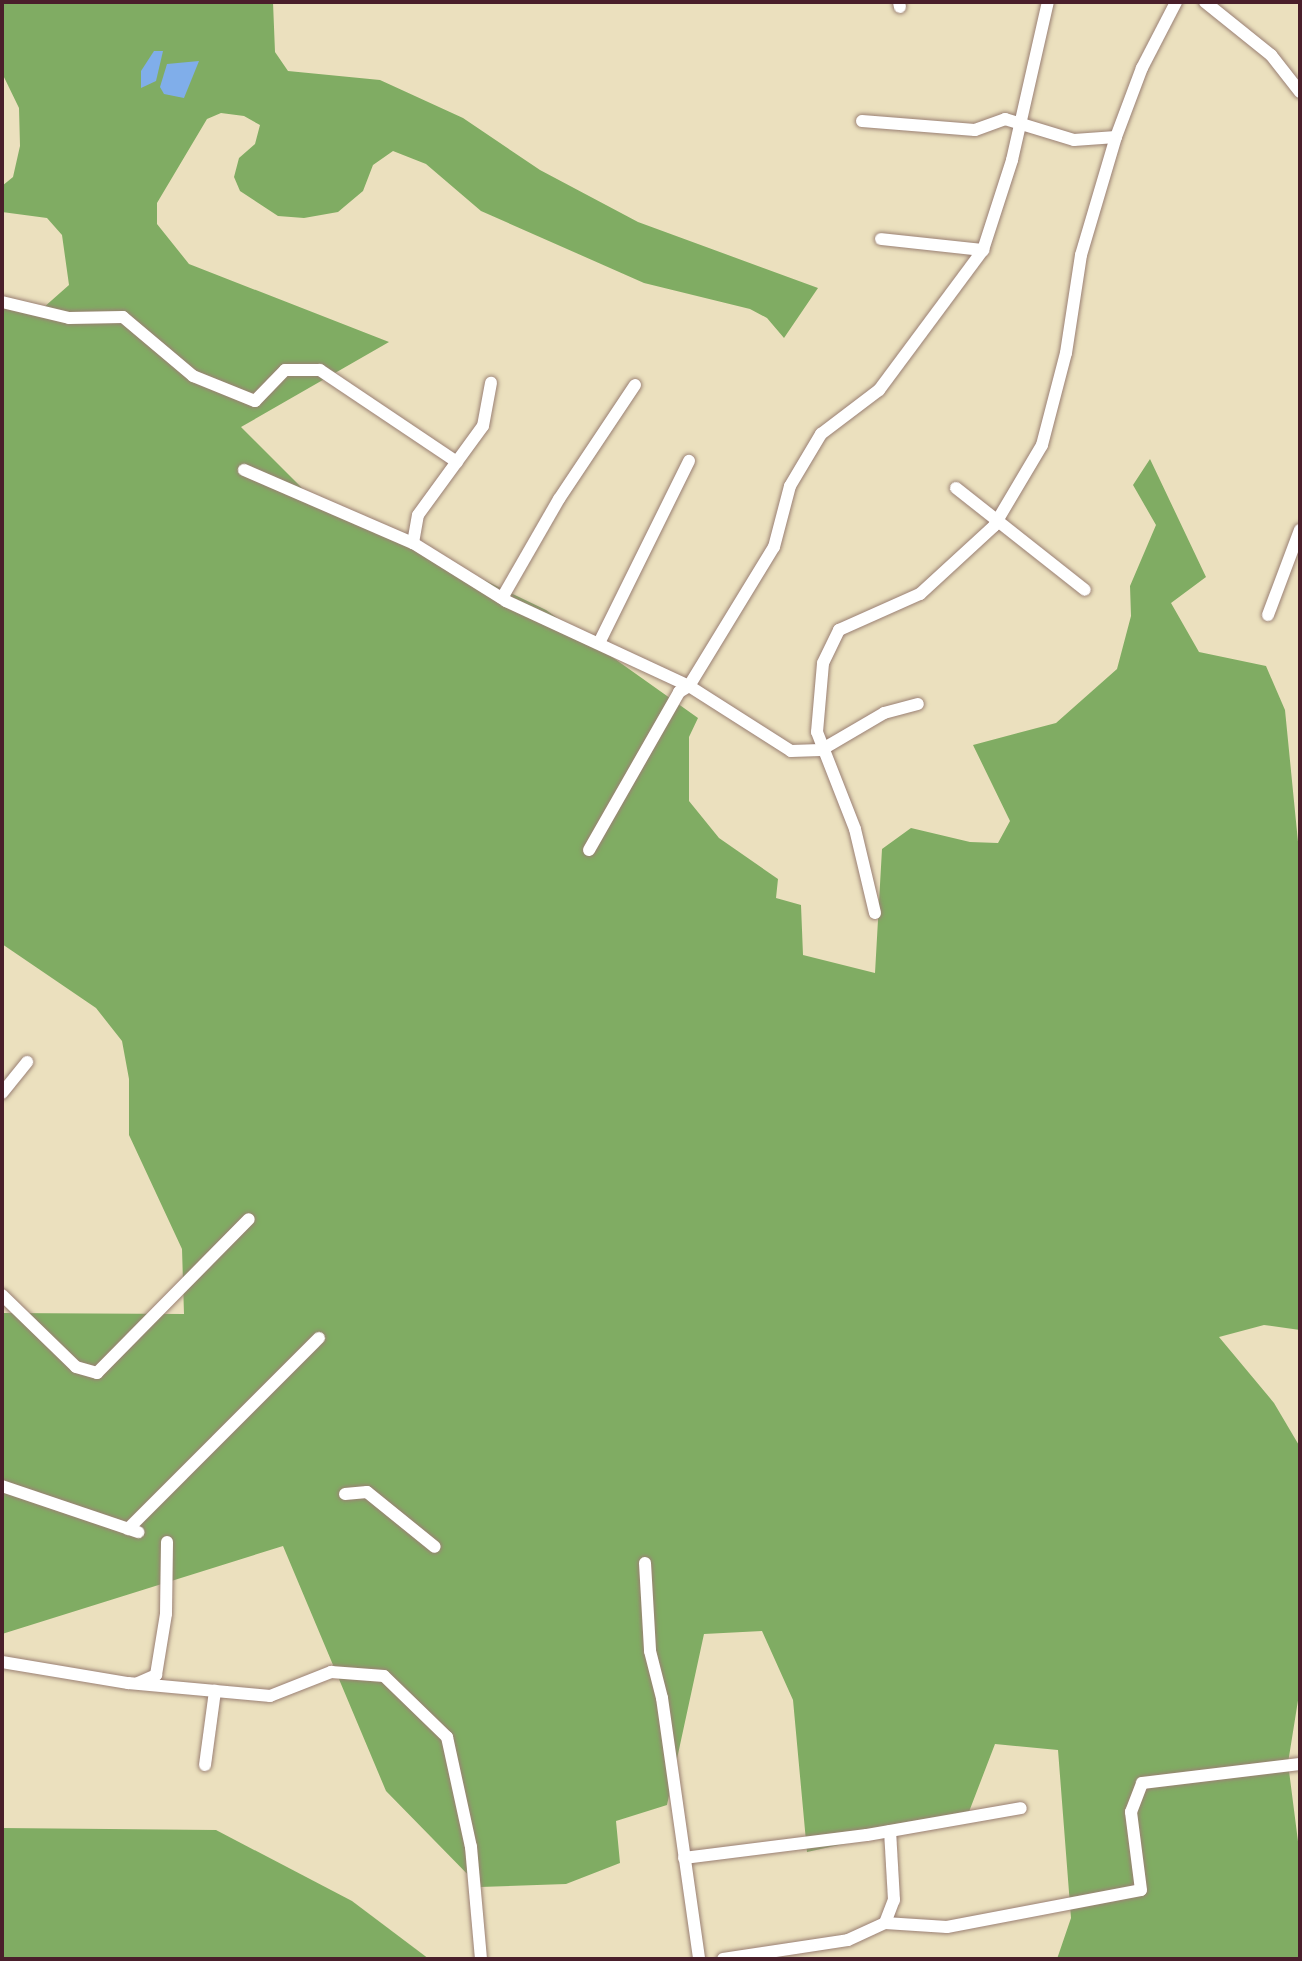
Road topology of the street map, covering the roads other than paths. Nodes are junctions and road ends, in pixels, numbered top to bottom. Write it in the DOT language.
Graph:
graph roads {
  1 [pos="1048,2"];
  2 [pos="1176,2"];
  3 [pos="1205,2"];
  4 [pos="1300,92"];
  5 [pos="862,121"];
  6 [pos="1020,122"];
  7 [pos="1116,137"];
  8 [pos="881,239"];
  9 [pos="983,250"];
  10 [pos="2,302"];
  11 [pos="491,383"];
  12 [pos="635,385"];
  13 [pos="689,461"];
  14 [pos="457,462"];
  15 [pos="244,470"];
  16 [pos="956,488"];
  17 [pos="999,517"];
  18 [pos="1300,530"];
  19 [pos="413,543"];
  20 [pos="1085,590"];
  21 [pos="502,598"];
  22 [pos="1268,615"];
  23 [pos="600,641"];
  24 [pos="689,686"];
  25 [pos="918,704"];
  26 [pos="821,750"];
  27 [pos="589,850"];
  28 [pos="875,913"];
  29 [pos="27,1062"];
  30 [pos="2,1093"];
  31 [pos="249,1219"];
  32 [pos="2,1295"];
  33 [pos="319,1338"];
  34 [pos="2,1486"];
  35 [pos="345,1494"];
  36 [pos="167,1542"];
  37 [pos="435,1547"];
  38 [pos="645,1563"];
  39 [pos="2,1662"];
  40 [pos="136,1684"];
  41 [pos="215,1691"];
  42 [pos="1300,1764"];
  43 [pos="205,1765"];
  44 [pos="1021,1808"];
  45 [pos="890,1831"];
  46 [pos="684,1858"];
  47 [pos="885,1923"];
  48 [pos="481,1959"];
  49 [pos="699,1959"];
  50 [pos="723,1959"];
  1 -- 6 [label="street"];
  2 -- 7 [label="street"];
  3 -- 4 [label="street"];
  5 -- 6 [label="street"];
  6 -- 7 [label="street"];
  6 -- 9 [label="street"];
  7 -- 17 [label="street"];
  8 -- 9 [label="street"];
  9 -- 24 [label="street"];
  10 -- 14 [label="street"];
  11 -- 14 [label="street"];
  12 -- 21 [label="street"];
  13 -- 23 [label="street"];
  14 -- 19 [label="street"];
  15 -- 19 [label="street"];
  16 -- 17 [label="street"];
  17 -- 20 [label="street"];
  17 -- 26 [label="street"];
  18 -- 22 [label="street"];
  19 -- 21 [label="street"];
  21 -- 23 [label="street"];
  23 -- 24 [label="street"];
  24 -- 26 [label="street"];
  24 -- 27 [label="street"];
  25 -- 26 [label="street"];
  26 -- 28 [label="street"];
  29 -- 30 [label="street"];
  31 -- 32 [label="street"];
  33 -- 34 [label="street"];
  35 -- 37 [label="street"];
  36 -- 40 [label="street"];
  38 -- 46 [label="street"];
  39 -- 40 [label="street"];
  40 -- 41 [label="street"];
  41 -- 43 [label="street"];
  41 -- 48 [label="street"];
  42 -- 47 [label="street"];
  44 -- 45 [label="street"];
  45 -- 46 [label="street"];
  45 -- 47 [label="street"];
  46 -- 49 [label="street"];
  47 -- 50 [label="street"];
}
